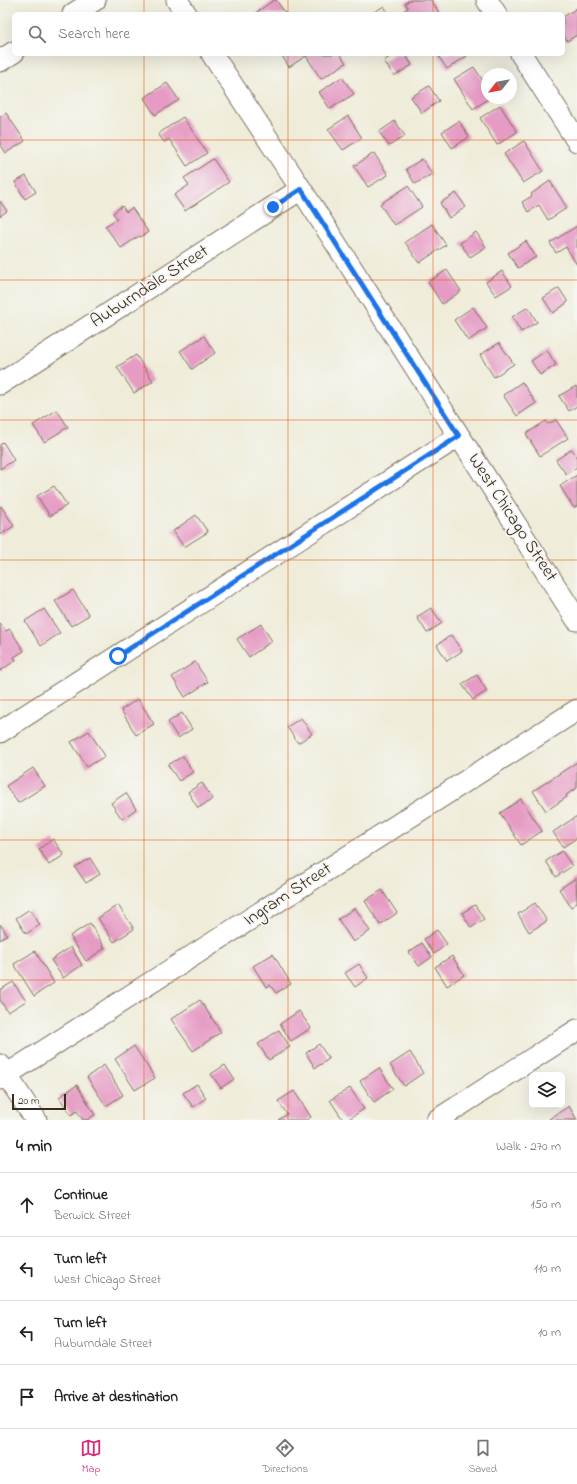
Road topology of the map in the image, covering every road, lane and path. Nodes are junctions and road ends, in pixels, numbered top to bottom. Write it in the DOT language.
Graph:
graph roads {
  1 [pos="95,0"];
  2 [pos="177,0"];
  3 [pos="76,12"];
  4 [pos="185,12"];
  5 [pos="12,53"];
  6 [pos="213,56"];
  7 [pos="522,56"];
  8 [pos="0,62"];
  9 [pos="577,141"];
  10 [pos="301,189"];
  11 [pos="0,384"];
  12 [pos="459,436"];
  13 [pos="577,620"];
  14 [pos="577,710"];
  15 [pos="0,732"];
  16 [pos="577,1030"];
  17 [pos="2,1073"];
  18 [pos="36,1120"];
  19 [pos="437,1120"];
  1 -- 3 [label="street"];
  2 -- 4 [label="street"];
  5 -- 8 [label="street"];
  6 -- 10 [label="street, West Chicago Street"];
  7 -- 9 [label="street"];
  10 -- 11 [label="street, Auburndale Street"];
  10 -- 12 [label="street, West Chicago Street"];
  12 -- 13 [label="street, West Chicago Street"];
  12 -- 15 [label="street"];
  14 -- 17 [label="street, Ingram Street"];
  16 -- 19 [label="street"];
  17 -- 18 [label="street"];
}
